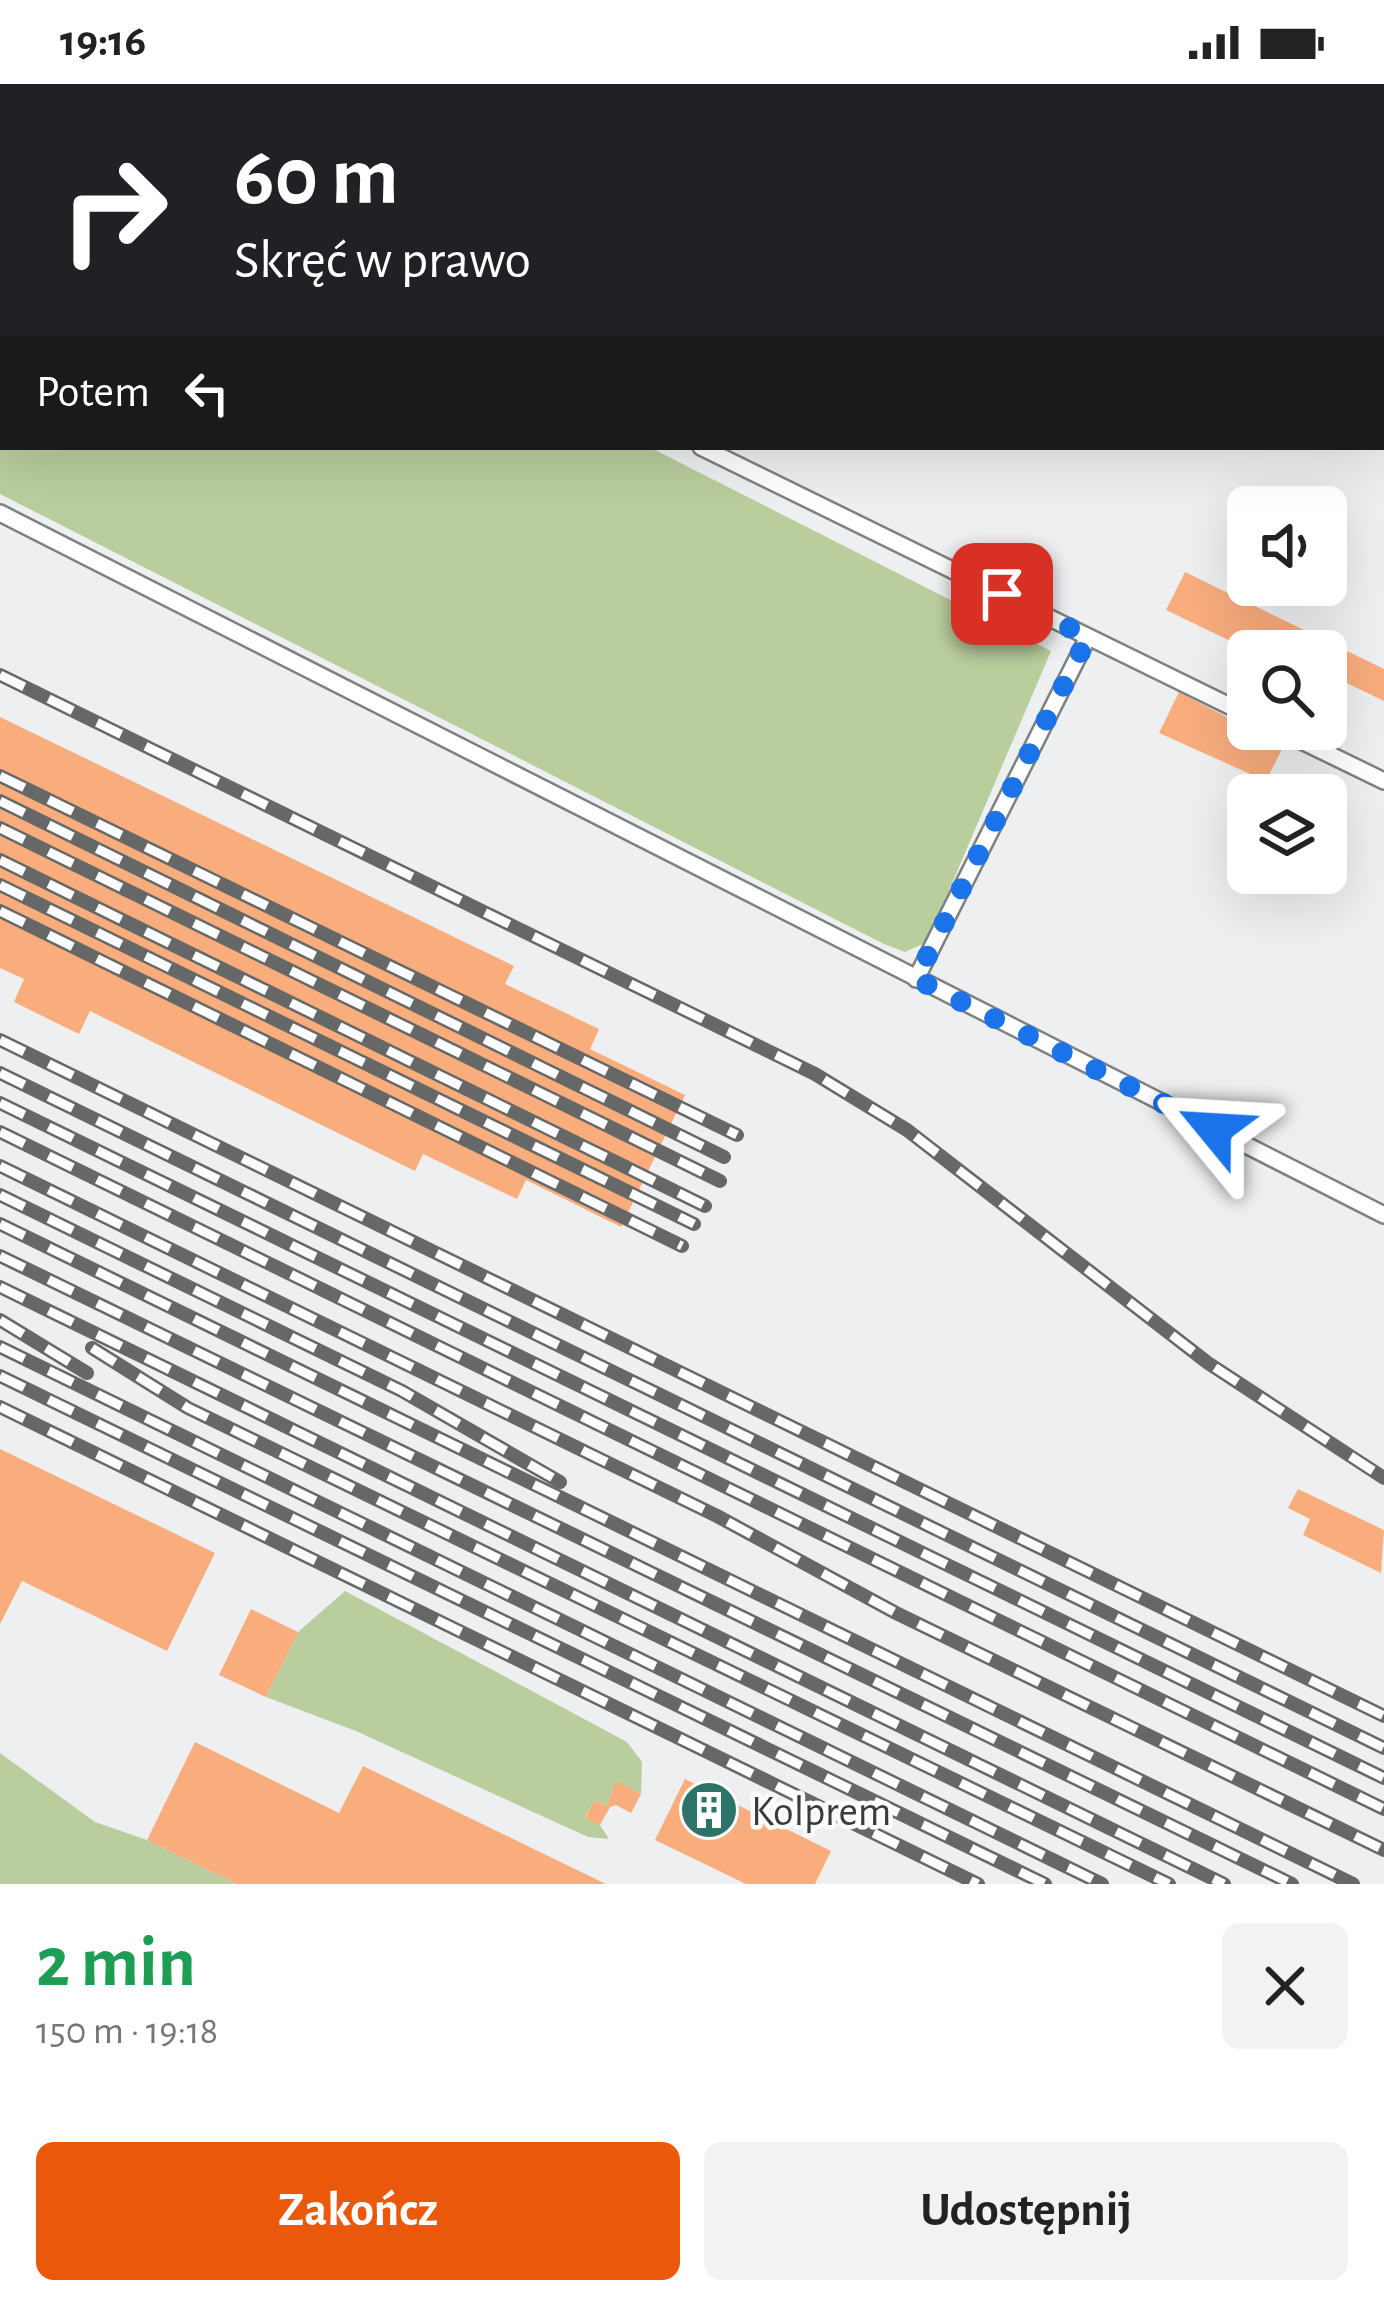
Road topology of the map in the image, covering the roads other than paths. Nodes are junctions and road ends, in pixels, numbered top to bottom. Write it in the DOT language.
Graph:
graph roads {
  1 [pos="707,450"];
  2 [pos="0,513"];
  3 [pos="1088,637"];
  4 [pos="1227,705"];
  5 [pos="1320,750"];
  6 [pos="1384,781"];
  7 [pos="916,979"];
  8 [pos="1384,1215"];
  1 -- 3 [label="lane"];
  2 -- 7 [label="lane"];
  3 -- 4 [label="lane"];
  3 -- 7 [label="lane"];
  5 -- 6 [label="lane"];
  7 -- 8 [label="lane"];
}
